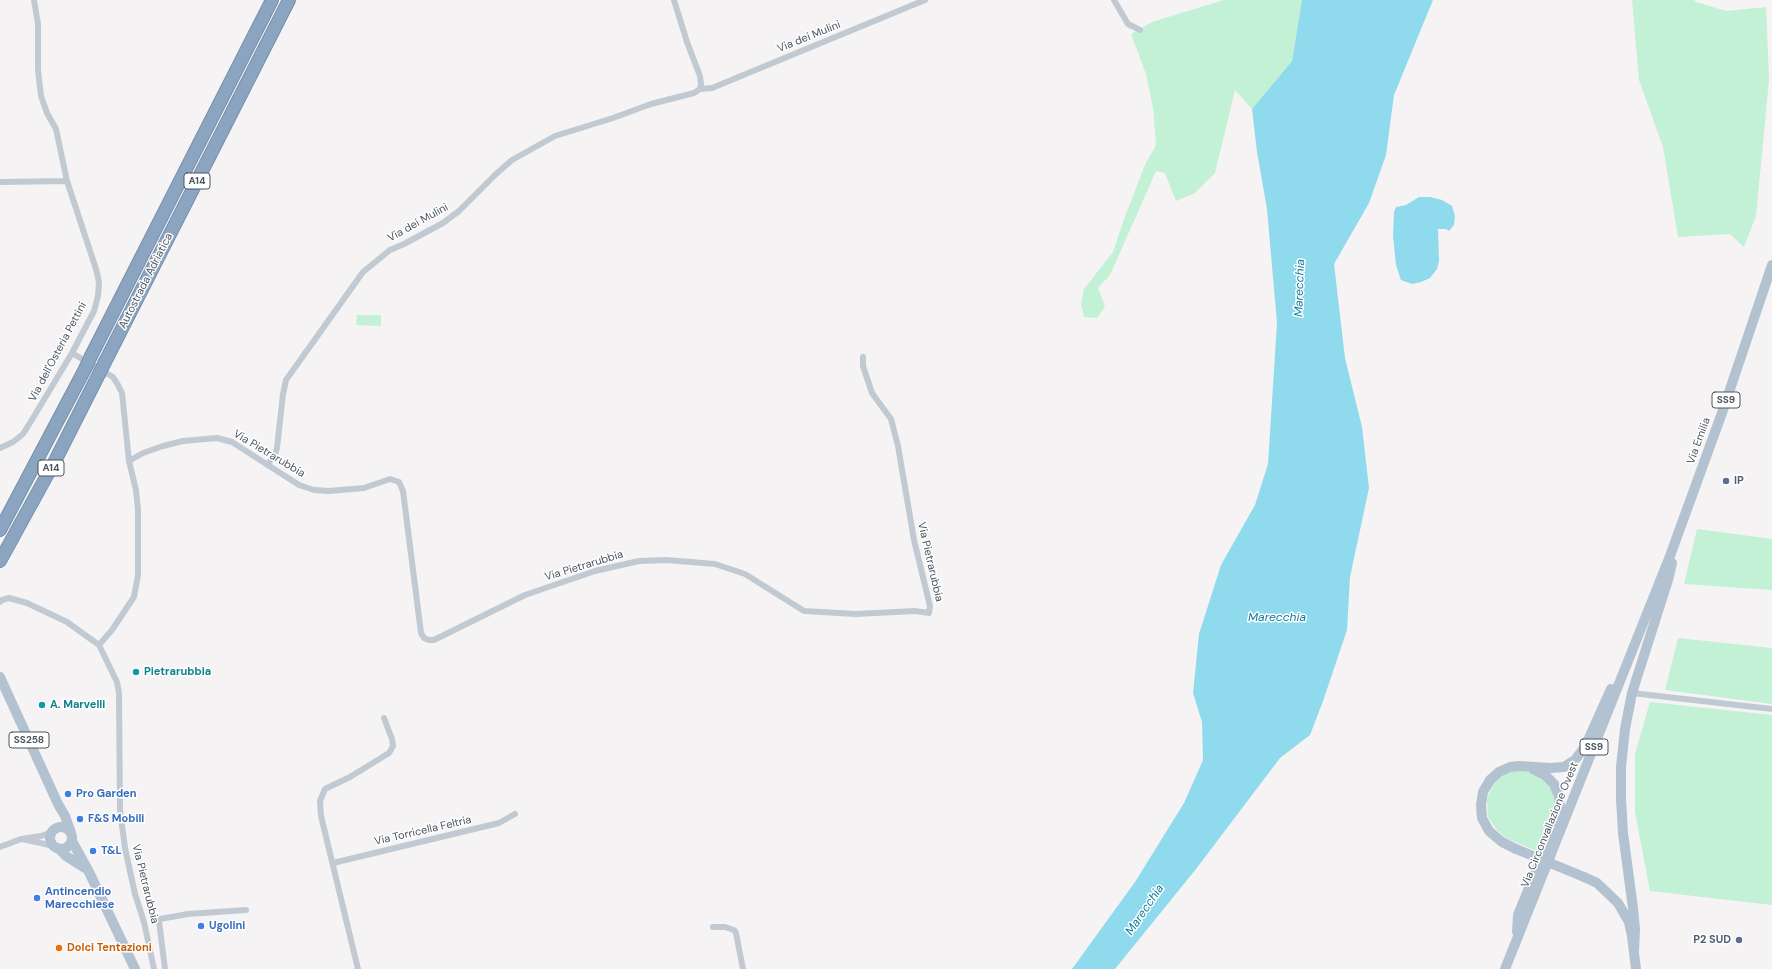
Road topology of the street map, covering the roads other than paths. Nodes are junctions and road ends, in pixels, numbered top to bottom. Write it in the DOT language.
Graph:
graph roads {
  1 [pos="34,0"];
  2 [pos="272,0"];
  3 [pos="289,0"];
  4 [pos="674,0"];
  5 [pos="925,0"];
  6 [pos="1114,0"];
  7 [pos="1140,30"];
  8 [pos="700,89"];
  9 [pos="67,181"];
  10 [pos="0,182"];
  11 [pos="1772,265"];
  12 [pos="72,353"];
  13 [pos="862,357"];
  14 [pos="0,448"];
  15 [pos="129,461"];
  16 [pos="267,464"];
  17 [pos="0,530"];
  18 [pos="1678,534"];
  19 [pos="0,561"];
  20 [pos="0,602"];
  21 [pos="1640,634"];
  22 [pos="99,645"];
  23 [pos="0,677"];
  24 [pos="1632,693"];
  25 [pos="1772,709"];
  26 [pos="384,718"];
  27 [pos="1527,766"];
  28 [pos="58,804"];
  29 [pos="515,814"];
  30 [pos="54,830"];
  31 [pos="71,837"];
  32 [pos="21,839"];
  33 [pos="0,847"];
  34 [pos="56,847"];
  35 [pos="333,863"];
  36 [pos="89,872"];
  37 [pos="246,910"];
  38 [pos="713,927"];
  39 [pos="1517,940"];
  40 [pos="1634,951"];
  41 [pos="135,969"];
  42 [pos="154,969"];
  43 [pos="165,969"];
  44 [pos="358,969"];
  45 [pos="743,969"];
  46 [pos="1505,969"];
  47 [pos="1636,969"];
  1 -- 9 [label="street, Via dell'Osteria Pettini"];
  2 -- 17 [label="highway, Autostrada Adriatica / A14, bridge"];
  3 -- 19 [label="highway, Autostrada Adriatica / A14, bridge"];
  4 -- 8 [label="street"];
  5 -- 8 [label="street, Via dei Mulini"];
  6 -- 7 [label="street"];
  8 -- 16 [label="street, Via dei Mulini"];
  9 -- 10 [label="street"];
  9 -- 12 [label="street, Via dell'Osteria Pettini"];
  11 -- 18 [label="main road, Via Emilia / SS9"];
  12 -- 14 [label="street, Via dell'Osteria Pettini"];
  12 -- 15 [label="street"];
  13 -- 16 [label="street, Via Pietrarubbia"];
  15 -- 16 [label="street, Via Pietrarubbia"];
  15 -- 22 [label="street"];
  18 -- 21 [label="main road, Via Circonvallazione Ovest / SS9"];
  18 -- 24 [label="main road"];
  20 -- 22 [label="street"];
  21 -- 27 [label="main road"];
  21 -- 39 [label="main road, Via Circonvallazione Ovest / SS9"];
  22 -- 42 [label="street, Via Pietrarubbia"];
  23 -- 28 [label="main road, SS258"];
  24 -- 25 [label="street"];
  24 -- 40 [label="main road"];
  26 -- 35 [label="street"];
  27 -- 39 [label="main road"];
  27 -- 40 [label="main road, bridge"];
  28 -- 30 [label="main road, SS258"];
  28 -- 31 [label="main road, SS258"];
  29 -- 35 [label="street, Via Torricella Feltria"];
  30 -- 31 [label="main road"];
  30 -- 32 [label="street"];
  30 -- 34 [label="main road, SS258"];
  31 -- 34 [label="main road"];
  31 -- 36 [label="main road, SS258"];
  32 -- 33 [label="street"];
  32 -- 34 [label="street"];
  34 -- 36 [label="main road, SS258"];
  35 -- 44 [label="street"];
  36 -- 41 [label="main road, SS258"];
  37 -- 43 [label="street, Via Pietrarubbia"];
  38 -- 45 [label="street"];
  39 -- 46 [label="main road, Via Circonvallazione Ovest / SS9"];
  40 -- 47 [label="main road"];
}
